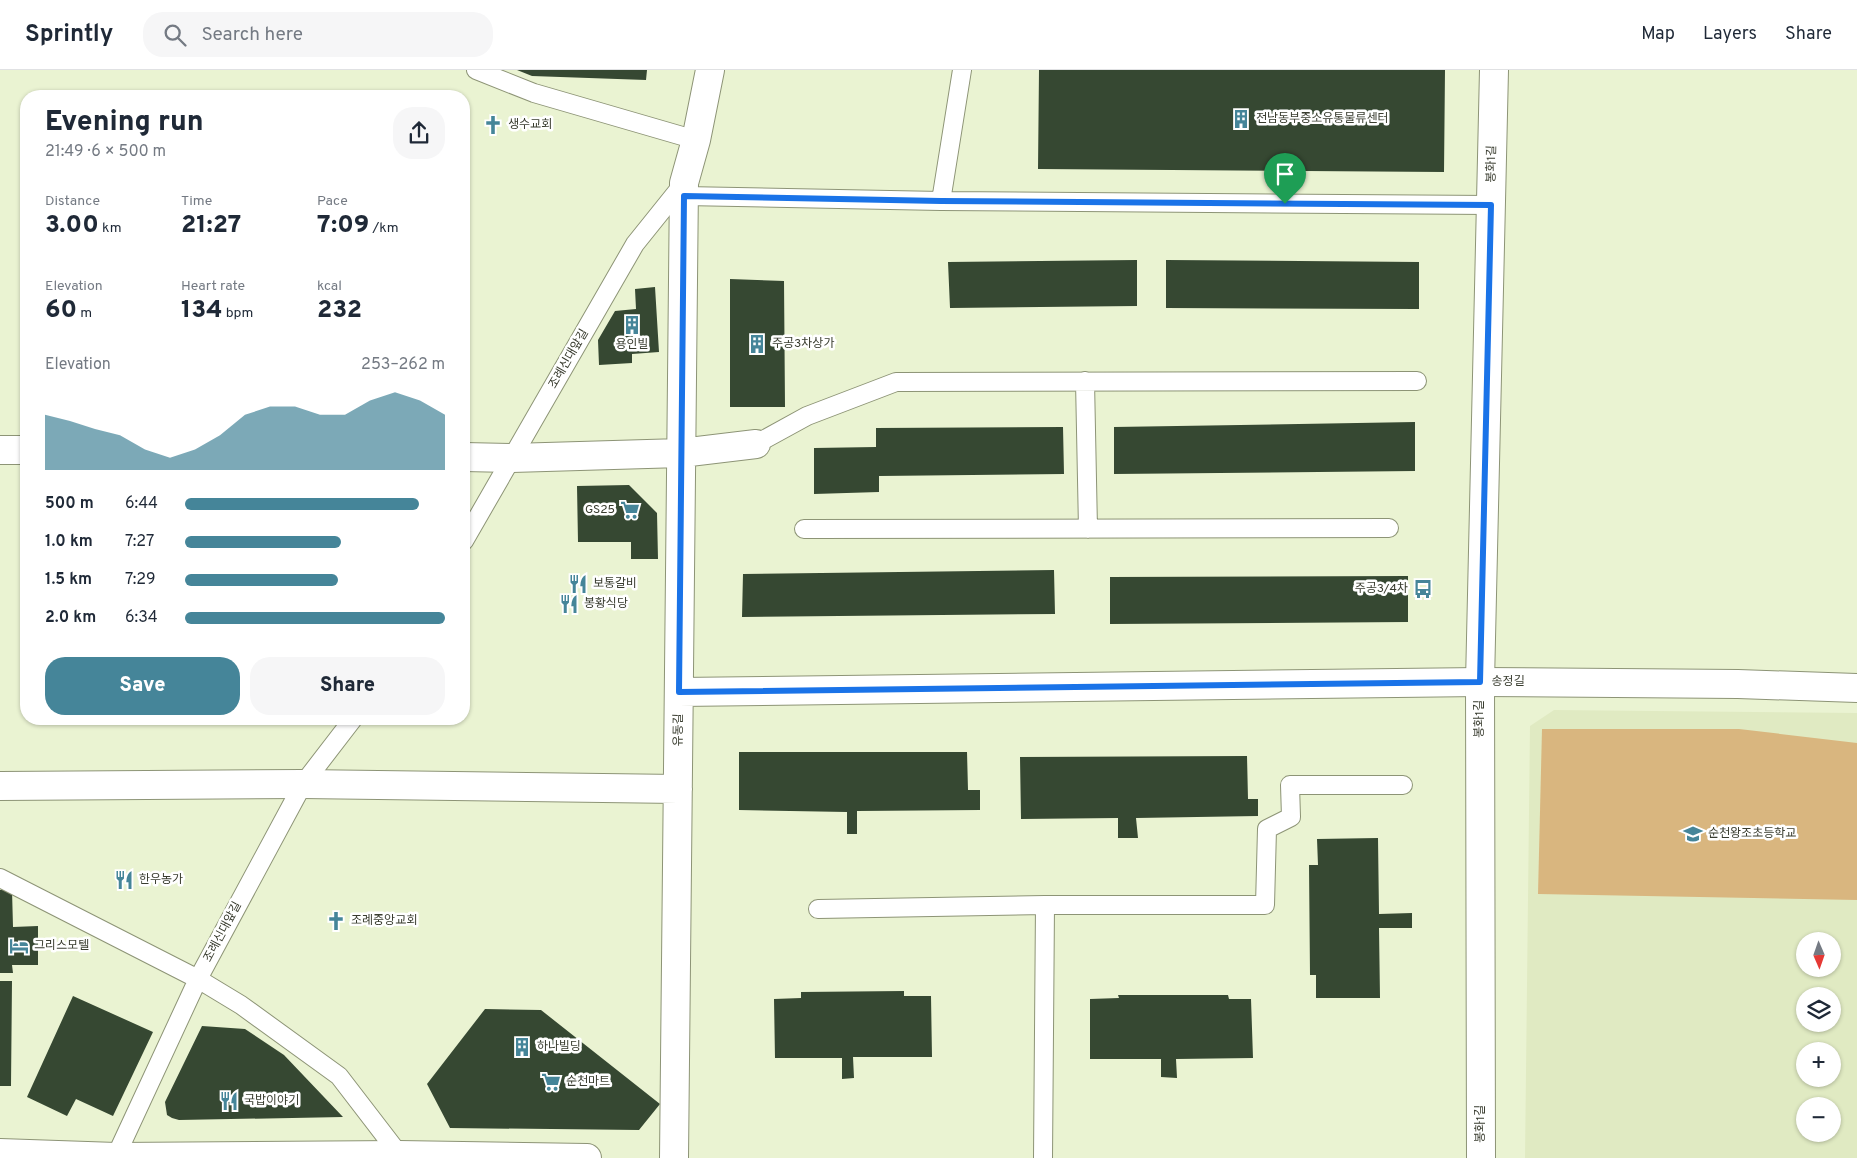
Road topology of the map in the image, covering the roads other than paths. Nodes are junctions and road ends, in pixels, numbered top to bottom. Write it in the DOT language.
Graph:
graph roads {
  1 [pos="476,70"];
  2 [pos="710,70"];
  3 [pos="962,70"];
  4 [pos="1494,70"];
  5 [pos="696,140"];
  6 [pos="684,190"];
  7 [pos="941,201"];
  8 [pos="1491,205"];
  9 [pos="1085,381"];
  10 [pos="1417,381"];
  11 [pos="756,444"];
  12 [pos="0,450"];
  13 [pos="20,450"];
  14 [pos="681,453"];
  15 [pos="470,457"];
  16 [pos="512,458"];
  17 [pos="1088,528"];
  18 [pos="1389,528"];
  19 [pos="804,529"];
  20 [pos="470,531"];
  21 [pos="1480,682"];
  22 [pos="1857,688"];
  23 [pos="679,692"];
  24 [pos="348,725"];
  25 [pos="303,784"];
  26 [pos="1403,785"];
  27 [pos="0,786"];
  28 [pos="678,789"];
  29 [pos="0,878"];
  30 [pos="1045,905"];
  31 [pos="818,910"];
  32 [pos="198,979"];
  33 [pos="0,1153"];
  34 [pos="400,1157"];
  35 [pos="116,1158"];
  36 [pos="587,1158"];
  37 [pos="674,1158"];
  38 [pos="1043,1158"];
  39 [pos="1481,1158"];
  1 -- 5 [label="lane"];
  2 -- 5 [label="street, 유동길"];
  3 -- 7 [label="lane"];
  4 -- 8 [label="street, 봉화1길"];
  5 -- 6 [label="street, 유동길"];
  6 -- 7 [label="lane"];
  6 -- 14 [label="street, 유동길"];
  6 -- 16 [label="lane, 조례신대앞길"];
  7 -- 8 [label="lane"];
  8 -- 21 [label="street, 봉화1길"];
  9 -- 10 [label="lane"];
  9 -- 11 [label="lane"];
  9 -- 17 [label="lane"];
  11 -- 14 [label="street"];
  12 -- 13 [label="street"];
  14 -- 16 [label="street"];
  14 -- 23 [label="street, 유동길"];
  15 -- 16 [label="street"];
  16 -- 20 [label="lane, 조례신대앞길"];
  17 -- 18 [label="lane"];
  17 -- 19 [label="lane"];
  21 -- 22 [label="street, 송정길"];
  21 -- 23 [label="street, 송정길"];
  21 -- 39 [label="street, 봉화1길"];
  23 -- 28 [label="street, 유동길"];
  24 -- 25 [label="lane, 조례신대앞길"];
  25 -- 27 [label="street"];
  25 -- 28 [label="street"];
  25 -- 32 [label="lane, 조례신대앞길"];
  26 -- 30 [label="lane"];
  28 -- 37 [label="street, 유동길"];
  29 -- 32 [label="lane"];
  30 -- 31 [label="lane"];
  30 -- 38 [label="lane"];
  32 -- 34 [label="lane"];
  32 -- 35 [label="lane, 조례신대앞길"];
  33 -- 35 [label="street"];
  34 -- 35 [label="street"];
  34 -- 36 [label="street"];
}
